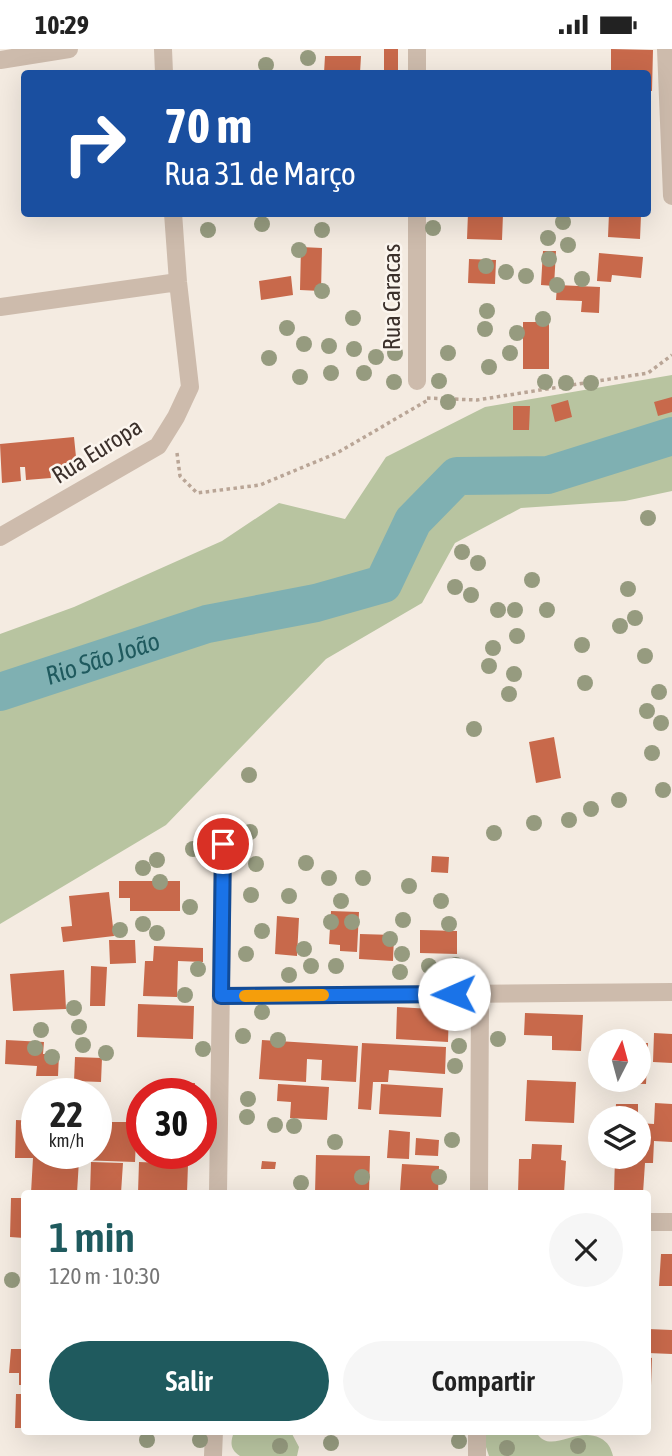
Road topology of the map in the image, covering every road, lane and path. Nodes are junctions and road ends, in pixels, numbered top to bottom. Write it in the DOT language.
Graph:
graph roads {
  1 [pos="69,49"];
  2 [pos="163,49"];
  3 [pos="417,49"];
  4 [pos="666,49"];
  5 [pos="0,60"];
  6 [pos="164,70"];
  7 [pos="417,70"];
  8 [pos="672,196"];
  9 [pos="173,217"];
  10 [pos="417,217"];
  11 [pos="178,282"];
  12 [pos="0,307"];
  13 [pos="672,355"];
  14 [pos="417,381"];
  15 [pos="428,400"];
  16 [pos="172,424"];
  17 [pos="0,537"];
  18 [pos="223,844"];
  19 [pos="672,992"];
  20 [pos="480,994"];
  21 [pos="221,996"];
  22 [pos="218,1190"];
  23 [pos="479,1190"];
  24 [pos="651,1222"];
  25 [pos="672,1222"];
  26 [pos="214,1435"];
  27 [pos="477,1435"];
  28 [pos="214,1456"];
  29 [pos="477,1456"];
  1 -- 5 [label="street"];
  2 -- 6 [label="street"];
  3 -- 7 [label="street"];
  4 -- 8 [label="street"];
  9 -- 11 [label="street, Rua Europa"];
  10 -- 14 [label="street, Rua Caracas"];
  11 -- 12 [label="street"];
  11 -- 16 [label="street, Rua Europa"];
  13 -- 15 [label="path"];
  14 -- 15 [label="path"];
  15 -- 16 [label="path"];
  16 -- 17 [label="street, Rua Europa"];
  18 -- 21 [label="street"];
  19 -- 20 [label="street"];
  20 -- 21 [label="street"];
  20 -- 23 [label="street"];
  21 -- 22 [label="street"];
  24 -- 25 [label="street"];
  26 -- 28 [label="street"];
  27 -- 29 [label="street"];
}
